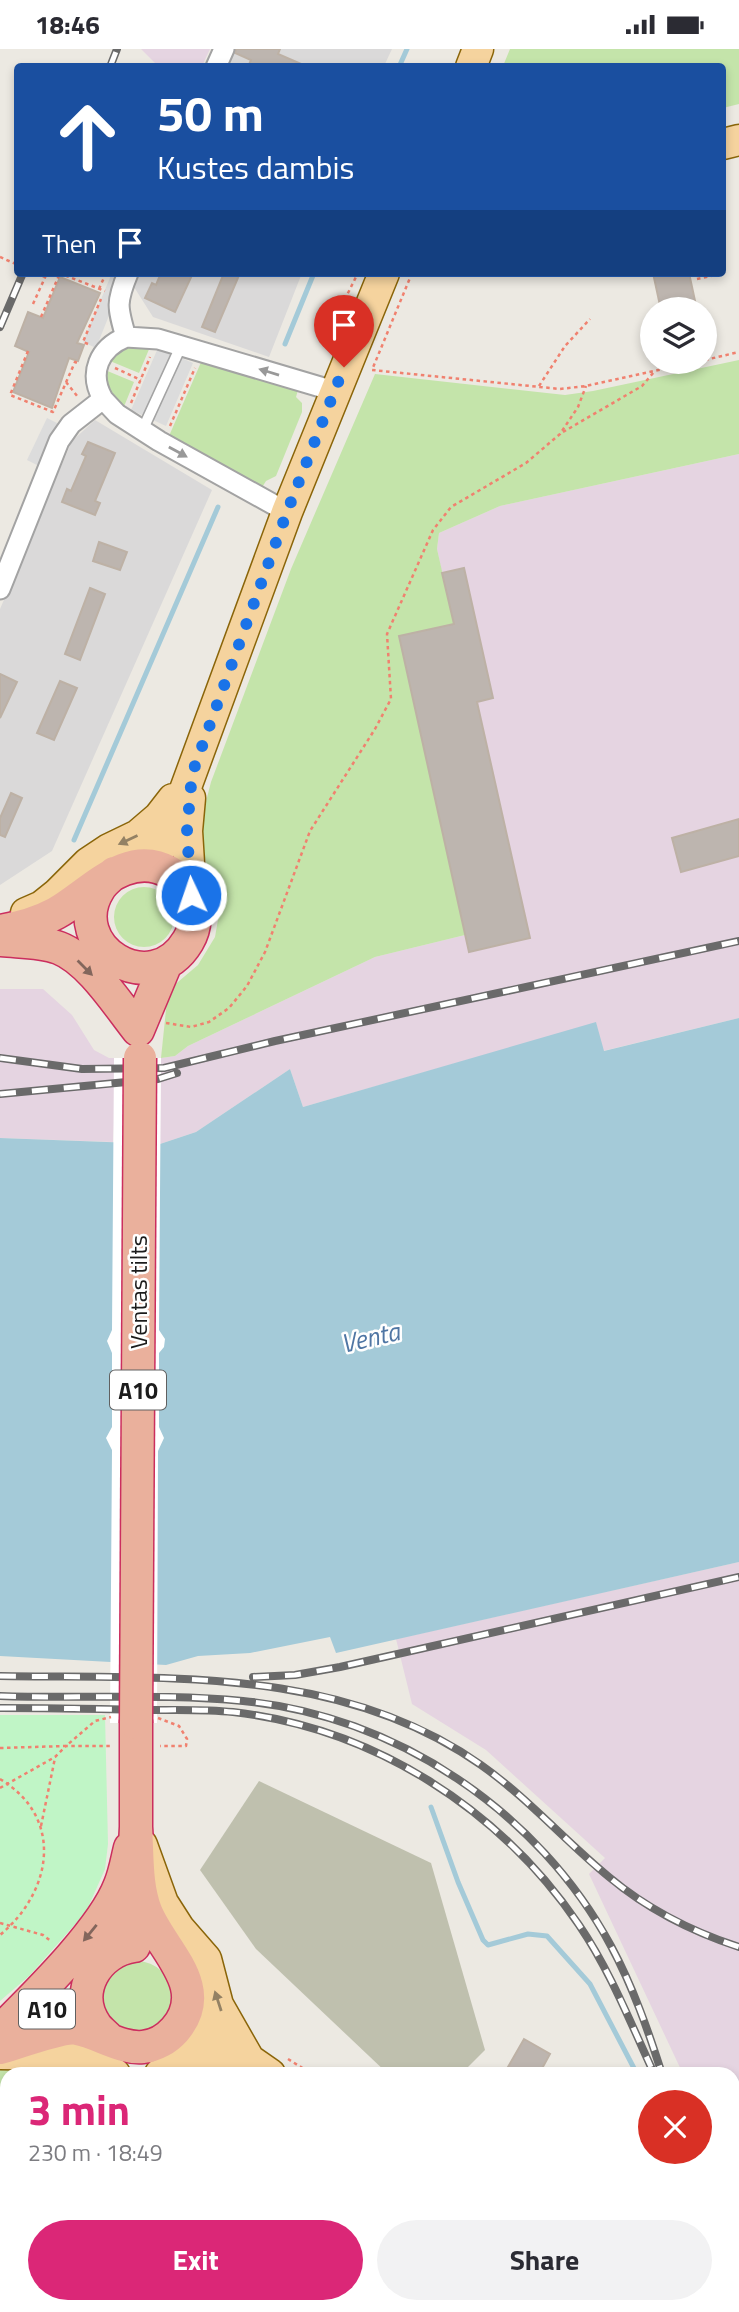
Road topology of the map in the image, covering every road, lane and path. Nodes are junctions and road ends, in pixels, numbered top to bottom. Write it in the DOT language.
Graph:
graph roads {
  1 [pos="45,277"];
  2 [pos="58,277"];
  3 [pos="70,277"];
  4 [pos="104,277"];
  5 [pos="126,277"];
  6 [pos="382,277"];
  7 [pos="410,277"];
  8 [pos="704,277"];
  9 [pos="697,279"];
  10 [pos="99,289"];
  11 [pos="33,305"];
  12 [pos="41,317"];
  13 [pos="590,319"];
  14 [pos="126,337"];
  15 [pos="158,339"];
  16 [pos="91,346"];
  17 [pos="181,346"];
  18 [pos="28,351"];
  19 [pos="202,352"];
  20 [pos="739,352"];
  21 [pos="717,357"];
  22 [pos="83,365"];
  23 [pos="641,374"];
  24 [pos="652,374"];
  25 [pos="586,386"];
  26 [pos="539,387"];
  27 [pos="334,391"];
  28 [pos="103,399"];
  29 [pos="124,419"];
  30 [pos="142,431"];
  31 [pos="561,434"];
  32 [pos="162,443"];
  33 [pos="287,512"];
  34 [pos="2,580"];
  35 [pos="192,774"];
  36 [pos="125,869"];
  37 [pos="191,895"];
  38 [pos="0,924"];
  39 [pos="93,931"];
  40 [pos="0,936"];
  41 [pos="112,959"];
  42 [pos="166,963"];
  43 [pos="146,1037"];
  44 [pos="139,1726"];
  45 [pos="66,1745"];
  46 [pos="113,1747"];
  47 [pos="0,1748"];
  48 [pos="55,1757"];
  49 [pos="0,1779"];
  50 [pos="8,1784"];
  51 [pos="0,1788"];
  52 [pos="41,1826"];
  53 [pos="136,1827"];
  54 [pos="0,1923"];
  55 [pos="11,1927"];
  56 [pos="0,1935"];
  57 [pos="43,1935"];
  58 [pos="116,1950"];
  59 [pos="176,1964"];
  60 [pos="91,1975"];
  61 [pos="188,1998"];
  62 [pos="0,2031"];
  63 [pos="108,2038"];
  64 [pos="0,2040"];
  65 [pos="0,2048"];
  66 [pos="0,2055"];
  67 [pos="154,2060"];
  68 [pos="96,2067"];
  69 [pos="257,2067"];
  70 [pos="259,2067"];
  71 [pos="259,2067"];
  1 -- 11 [label="path"];
  2 -- 12 [label="path"];
  3 -- 10 [label="path"];
  4 -- 10 [label="path"];
  5 -- 14 [label="street"];
  6 -- 27 [label="main road"];
  7 -- 26 [label="path"];
  8 -- 9 [label="path"];
  10 -- 16 [label="path"];
  13 -- 26 [label="path"];
  14 -- 15 [label="street"];
  14 -- 28 [label="street"];
  15 -- 17 [label="street"];
  15 -- 29 [label="path"];
  17 -- 19 [label="street"];
  17 -- 30 [label="lane"];
  18 -- 22 [label="path"];
  27 -- 19 [label="street, one-way"];
  19 -- 32 [label="path"];
  20 -- 21 [label="path"];
  23 -- 25 [label="path"];
  24 -- 31 [label="path"];
  25 -- 26 [label="path"];
  25 -- 31 [label="path"];
  27 -- 33 [label="main road"];
  28 -- 29 [label="street"];
  28 -- 34 [label="street"];
  29 -- 30 [label="street"];
  30 -- 32 [label="street"];
  31 -- 43 [label="path"];
  32 -- 33 [label="street, one-way"];
  33 -- 35 [label="main road"];
  35 -- 36 [label="main road"];
  35 -- 37 [label="main road"];
  35 -- 38 [label="main road, one-way"];
  36 -- 37 [label="highway"];
  36 -- 39 [label="highway"];
  36 -- 40 [label="highway"];
  37 -- 42 [label="highway, A10"];
  39 -- 40 [label="highway"];
  39 -- 41 [label="highway, A10"];
  40 -- 43 [label="highway, one-way"];
  41 -- 42 [label="highway"];
  41 -- 43 [label="highway, A10"];
  42 -- 43 [label="highway, A10"];
  43 -- 44 [label="highway, Ventas tilts / A10, bridge"];
  44 -- 44 [label="path"];
  44 -- 45 [label="path"];
  44 -- 53 [label="highway, A10"];
  45 -- 46 [label="path"];
  45 -- 47 [label="path"];
  45 -- 48 [label="path"];
  48 -- 50 [label="path"];
  48 -- 52 [label="path"];
  49 -- 50 [label="path"];
  50 -- 51 [label="path"];
  50 -- 52 [label="path"];
  52 -- 55 [label="path"];
  53 -- 58 [label="highway, A10"];
  53 -- 59 [label="highway, A10"];
  53 -- 62 [label="highway, one-way"];
  70 -- 53 [label="main road, one-way"];
  54 -- 55 [label="path"];
  55 -- 56 [label="path"];
  55 -- 57 [label="path"];
  58 -- 59 [label="highway"];
  58 -- 60 [label="highway, A10"];
  59 -- 61 [label="highway, A10"];
  60 -- 63 [label="highway, A10"];
  60 -- 64 [label="highway, A10"];
  61 -- 67 [label="highway"];
  61 -- 71 [label="main road"];
  63 -- 65 [label="highway, A10"];
  63 -- 67 [label="highway, A10"];
  66 -- 68 [label="main road"];
  67 -- 69 [label="main road"];
}
